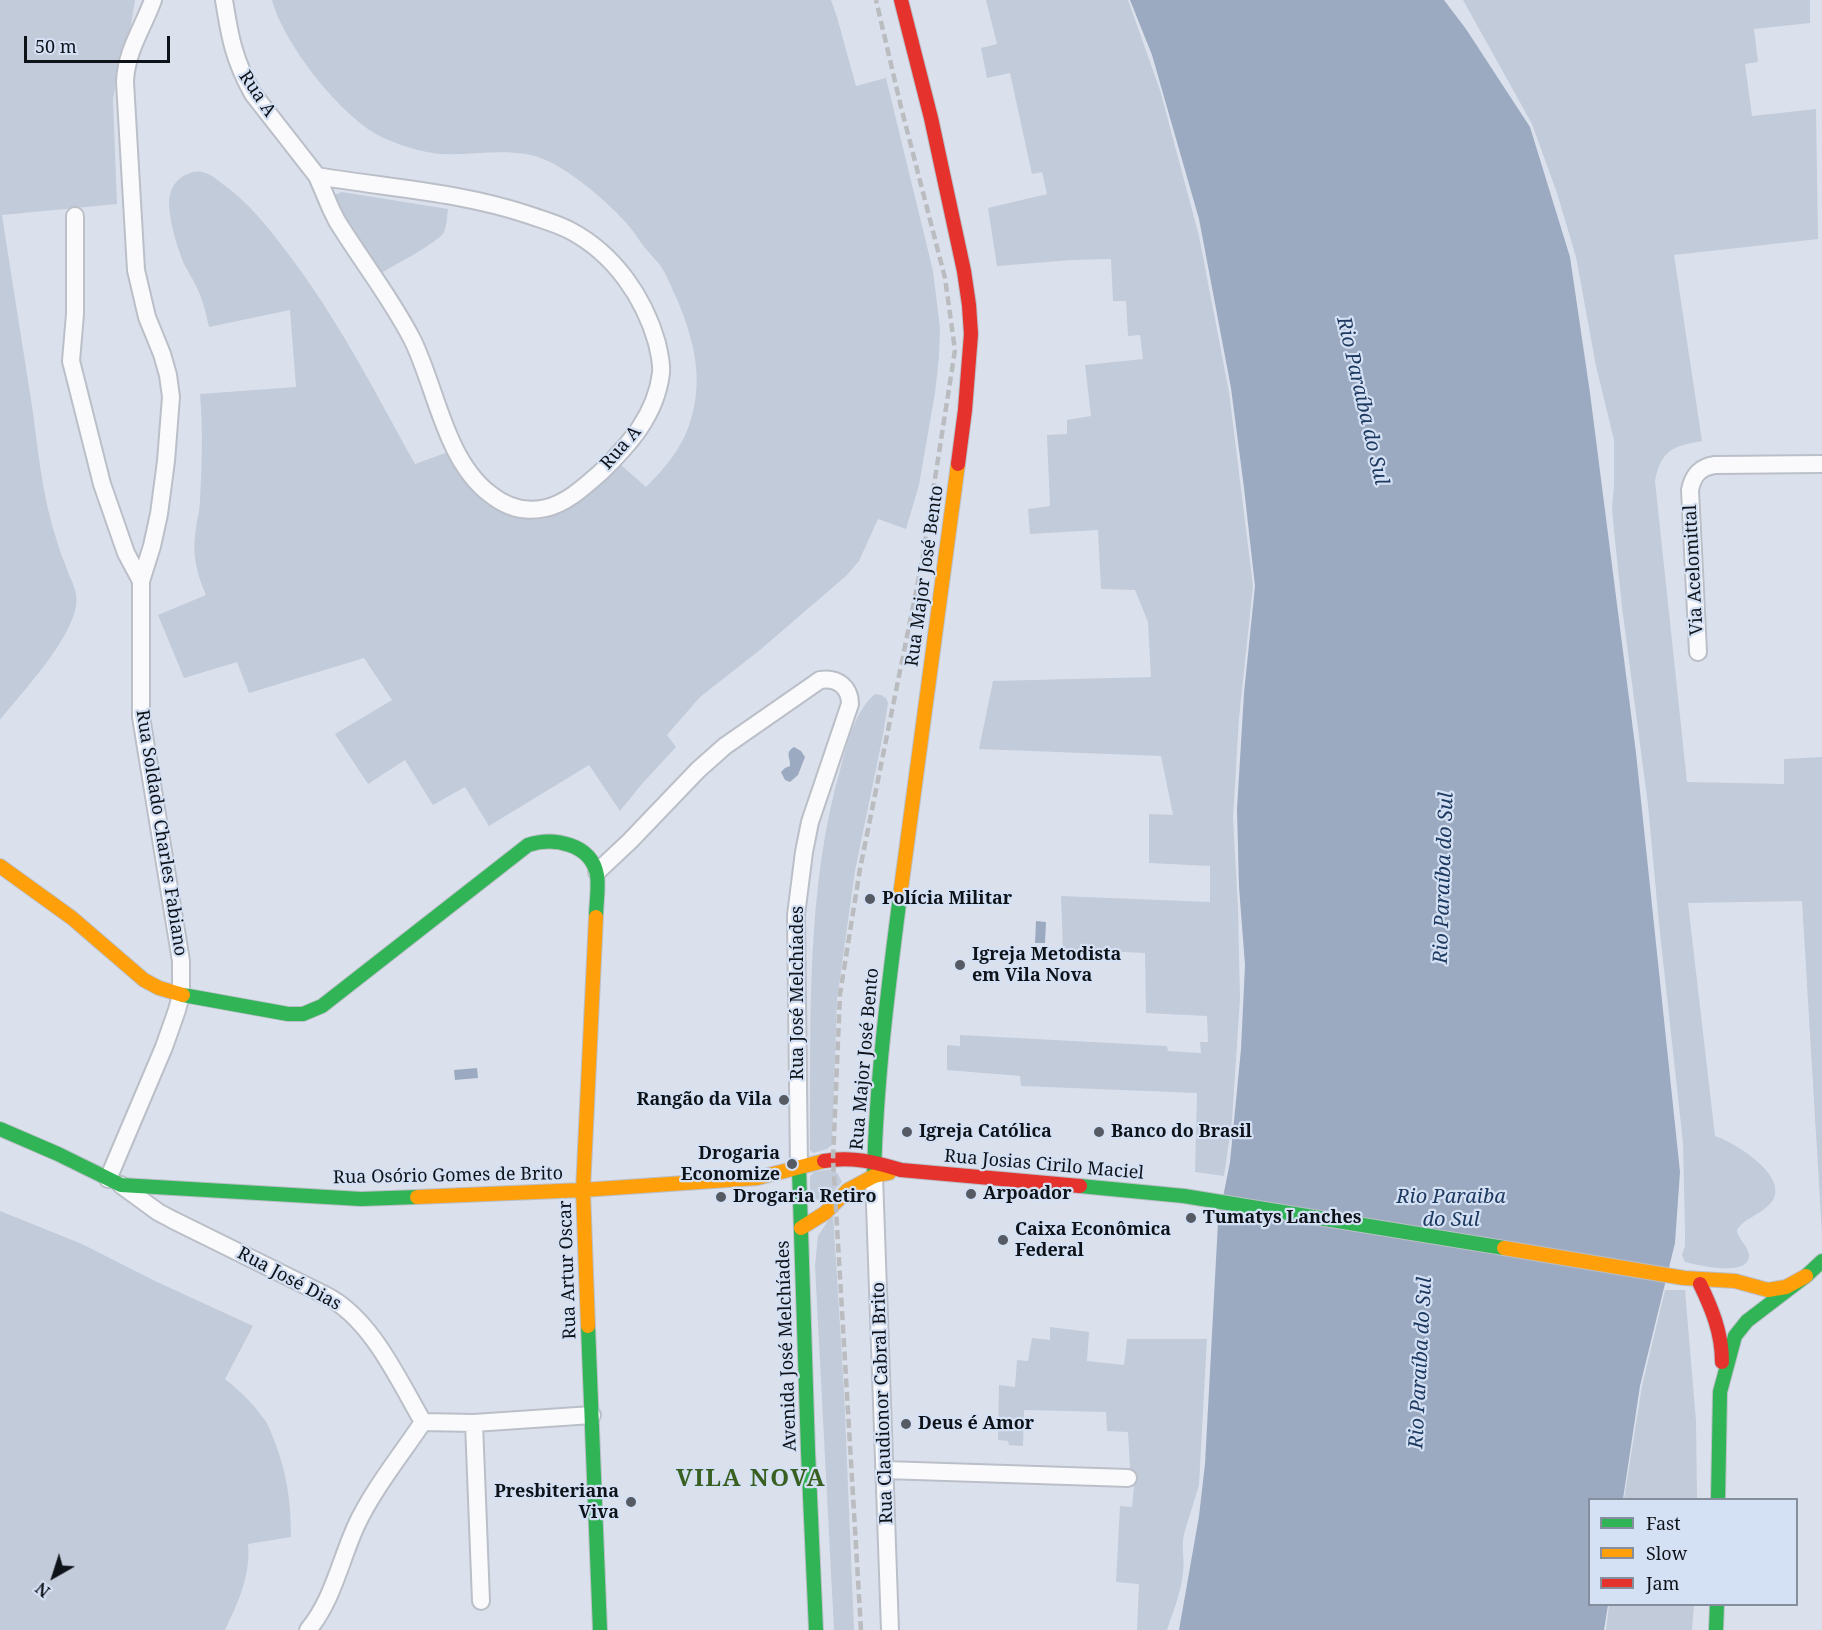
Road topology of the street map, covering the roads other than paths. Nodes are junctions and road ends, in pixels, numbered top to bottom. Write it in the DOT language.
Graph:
graph roads {
  1 [pos="153,0"];
  2 [pos="224,0"];
  3 [pos="902,0"];
  4 [pos="317,176"];
  5 [pos="75,216"];
  6 [pos="1822,464"];
  7 [pos="141,581"];
  8 [pos="1698,652"];
  9 [pos="0,866"];
  10 [pos="597,872"];
  11 [pos="180,995"];
  12 [pos="0,1129"];
  13 [pos="799,1168"];
  14 [pos="874,1169"];
  15 [pos="114,1182"];
  16 [pos="583,1190"];
  17 [pos="801,1228"];
  18 [pos="1822,1261"];
  19 [pos="1806,1276"];
  20 [pos="1690,1280"];
  21 [pos="1735,1281"];
  22 [pos="1764,1307"];
  23 [pos="1736,1316"];
  24 [pos="1720,1392"];
  25 [pos="592,1415"];
  26 [pos="423,1422"];
  27 [pos="474,1423"];
  28 [pos="885,1470"];
  29 [pos="1128,1478"];
  30 [pos="1718,1498"];
  31 [pos="481,1601"];
  32 [pos="1717,1606"];
  33 [pos="308,1630"];
  34 [pos="600,1630"];
  35 [pos="816,1630"];
  36 [pos="890,1630"];
  37 [pos="1716,1630"];
  1 -- 7 [label="street"];
  2 -- 4 [label="street, Rua A"];
  3 -- 14 [label="street, Rua Major José Bento"];
  4 -- 4 [label="street, Rua A"];
  5 -- 7 [label="street, Rua Soldado Charles Fabiano"];
  6 -- 8 [label="street, Via Acelomittal"];
  7 -- 11 [label="street, Rua Soldado Charles Fabiano"];
  9 -- 11 [label="street"];
  10 -- 11 [label="street"];
  10 -- 13 [label="street, Rua José Melchíades"];
  10 -- 16 [label="street, Rua Artur Oscar"];
  11 -- 15 [label="street, Rua Soldado Charles Fabiano"];
  12 -- 15 [label="street, Rua Osório Gomes de Brito"];
  13 -- 14 [label="street, Rua Josias Cirilo Maciel"];
  13 -- 16 [label="street, Rua Osório Gomes de Brito"];
  13 -- 17 [label="street, Avenida José Melchíades"];
  14 -- 17 [label="street, Rua Josias Cirilo Maciel"];
  14 -- 20 [label="street, Rua Josias Cirilo Maciel"];
  14 -- 28 [label="street, Rua Claudionor Cabral Brito"];
  15 -- 16 [label="street, Rua Osório Gomes de Brito"];
  15 -- 26 [label="street, Rua José Dias"];
  16 -- 25 [label="street, Rua Artur Oscar"];
  17 -- 35 [label="street, Avenida José Melchíades"];
  18 -- 19 [label="street"];
  19 -- 21 [label="street, Rua Josias Cirilo Maciel"];
  19 -- 22 [label="street"];
  20 -- 21 [label="street, Rua Josias Cirilo Maciel"];
  20 -- 23 [label="street"];
  20 -- 24 [label="street"];
  21 -- 22 [label="street"];
  22 -- 23 [label="street"];
  23 -- 24 [label="street"];
  24 -- 30 [label="street"];
  25 -- 27 [label="street"];
  25 -- 34 [label="street, Rua Artur Oscar"];
  26 -- 27 [label="street"];
  26 -- 33 [label="street"];
  27 -- 31 [label="street"];
  28 -- 29 [label="street"];
  28 -- 36 [label="street, Rua Claudionor Cabral Brito"];
  32 -- 37 [label="street"];
}
